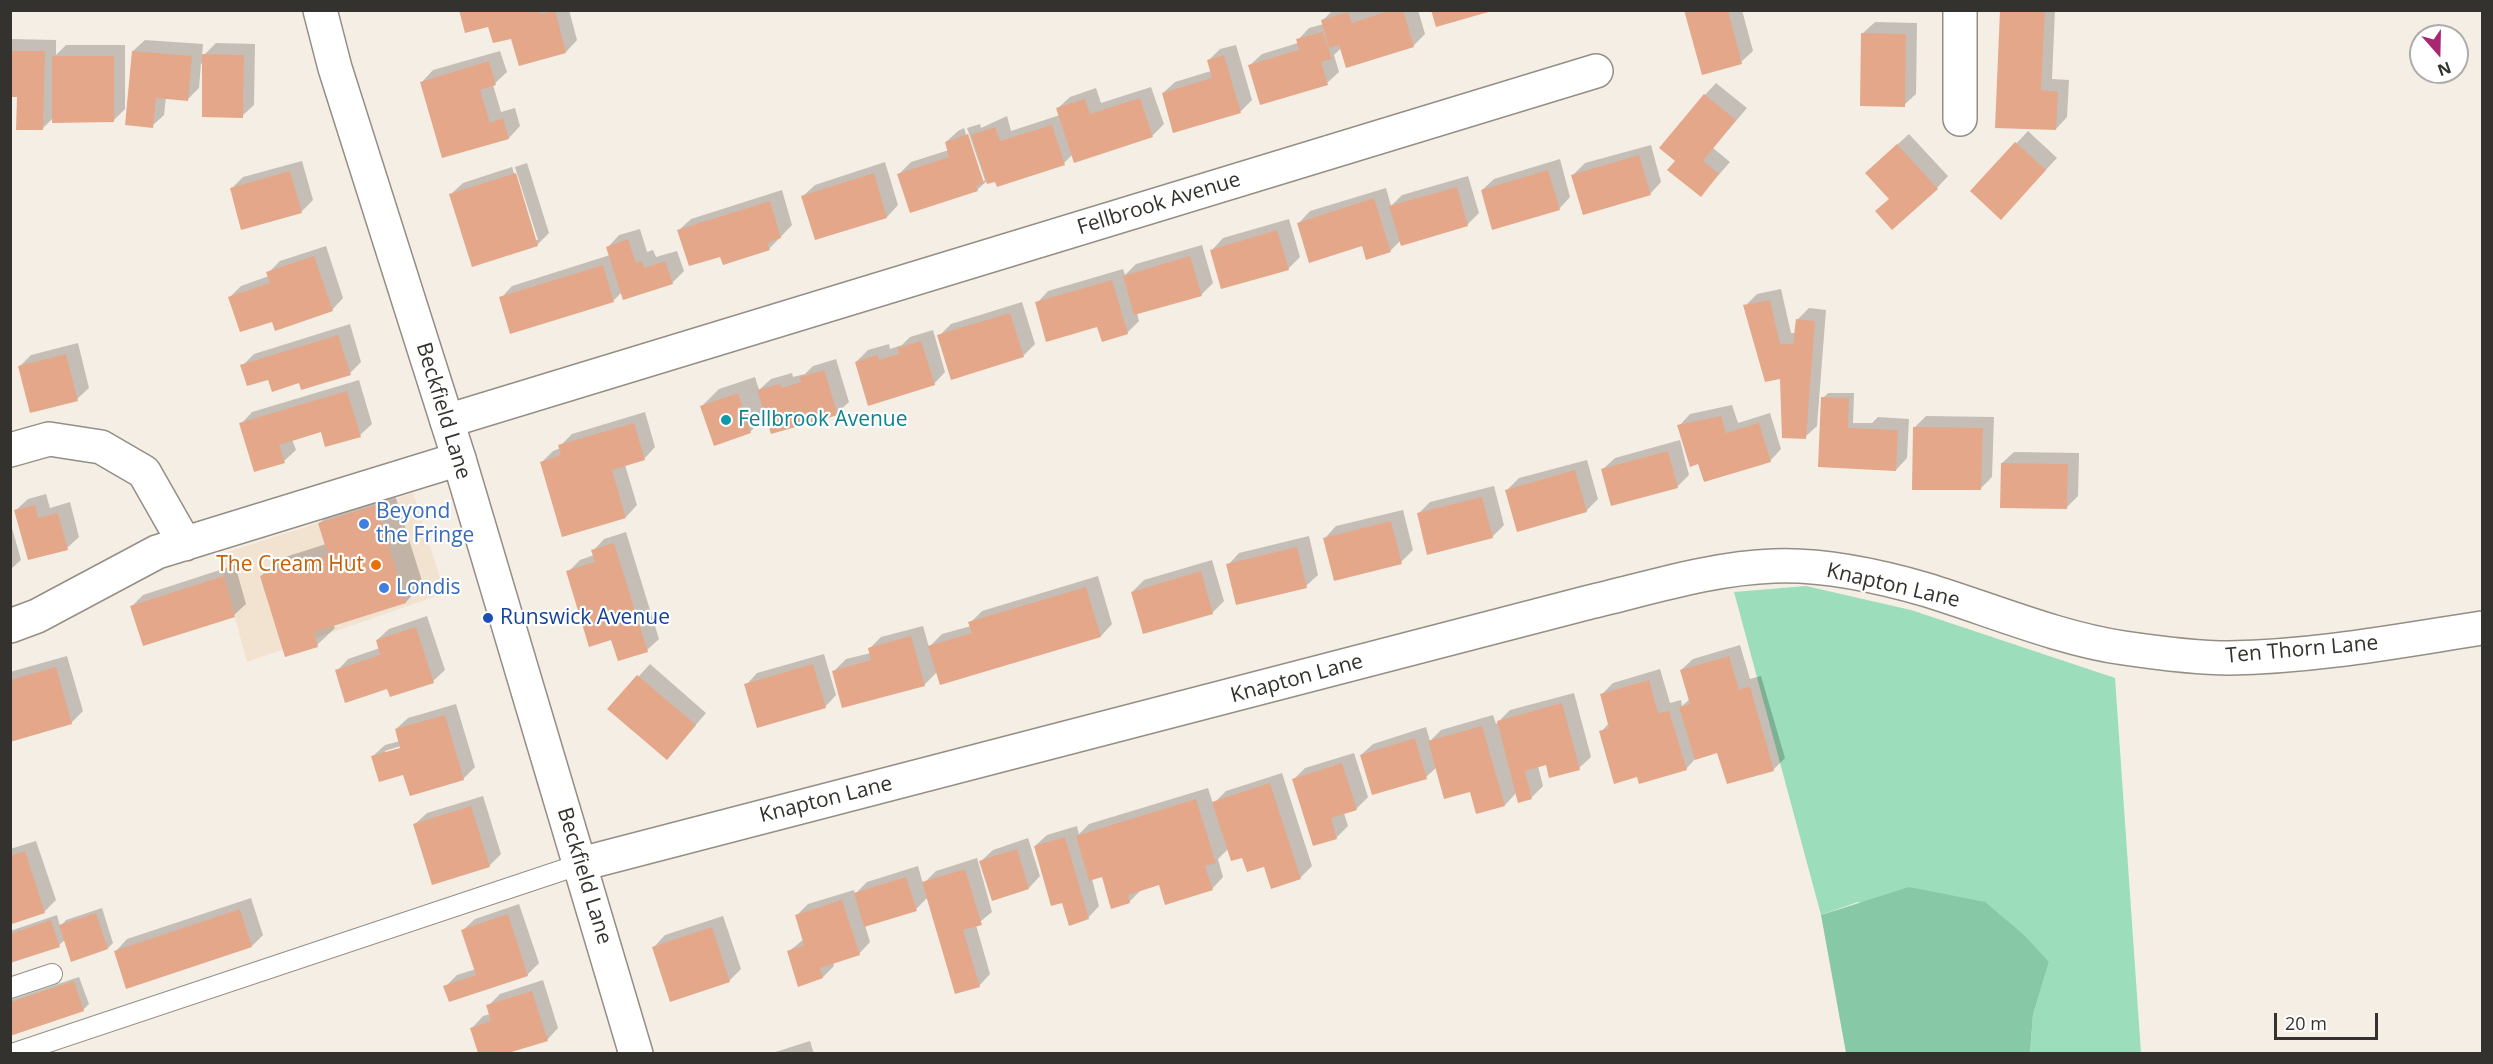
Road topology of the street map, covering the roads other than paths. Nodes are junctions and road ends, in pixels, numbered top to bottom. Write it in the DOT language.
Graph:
graph roads {
  1 [pos="320,10"];
  2 [pos="1960,10"];
  3 [pos="1596,71"];
  4 [pos="1960,119"];
  5 [pos="447,421"];
  6 [pos="10,450"];
  7 [pos="459,459"];
  8 [pos="185,544"];
  9 [pos="2017,619"];
  10 [pos="10,626"];
  11 [pos="2482,628"];
  12 [pos="581,864"];
  13 [pos="52,974"];
  14 [pos="10,988"];
  15 [pos="12,1053"];
  16 [pos="636,1053"];
  1 -- 5 [label="street, Beckfield Lane"];
  2 -- 4 [label="street"];
  3 -- 5 [label="street, Fellbrook Avenue"];
  5 -- 7 [label="street, Beckfield Lane"];
  6 -- 8 [label="street"];
  7 -- 8 [label="street"];
  7 -- 12 [label="street, Beckfield Lane"];
  8 -- 10 [label="street"];
  9 -- 11 [label="street, Ten Thorn Lane"];
  9 -- 12 [label="street, Knapton Lane"];
  12 -- 15 [label="lane"];
  12 -- 16 [label="street, Beckfield Lane"];
  13 -- 14 [label="lane"];
}
